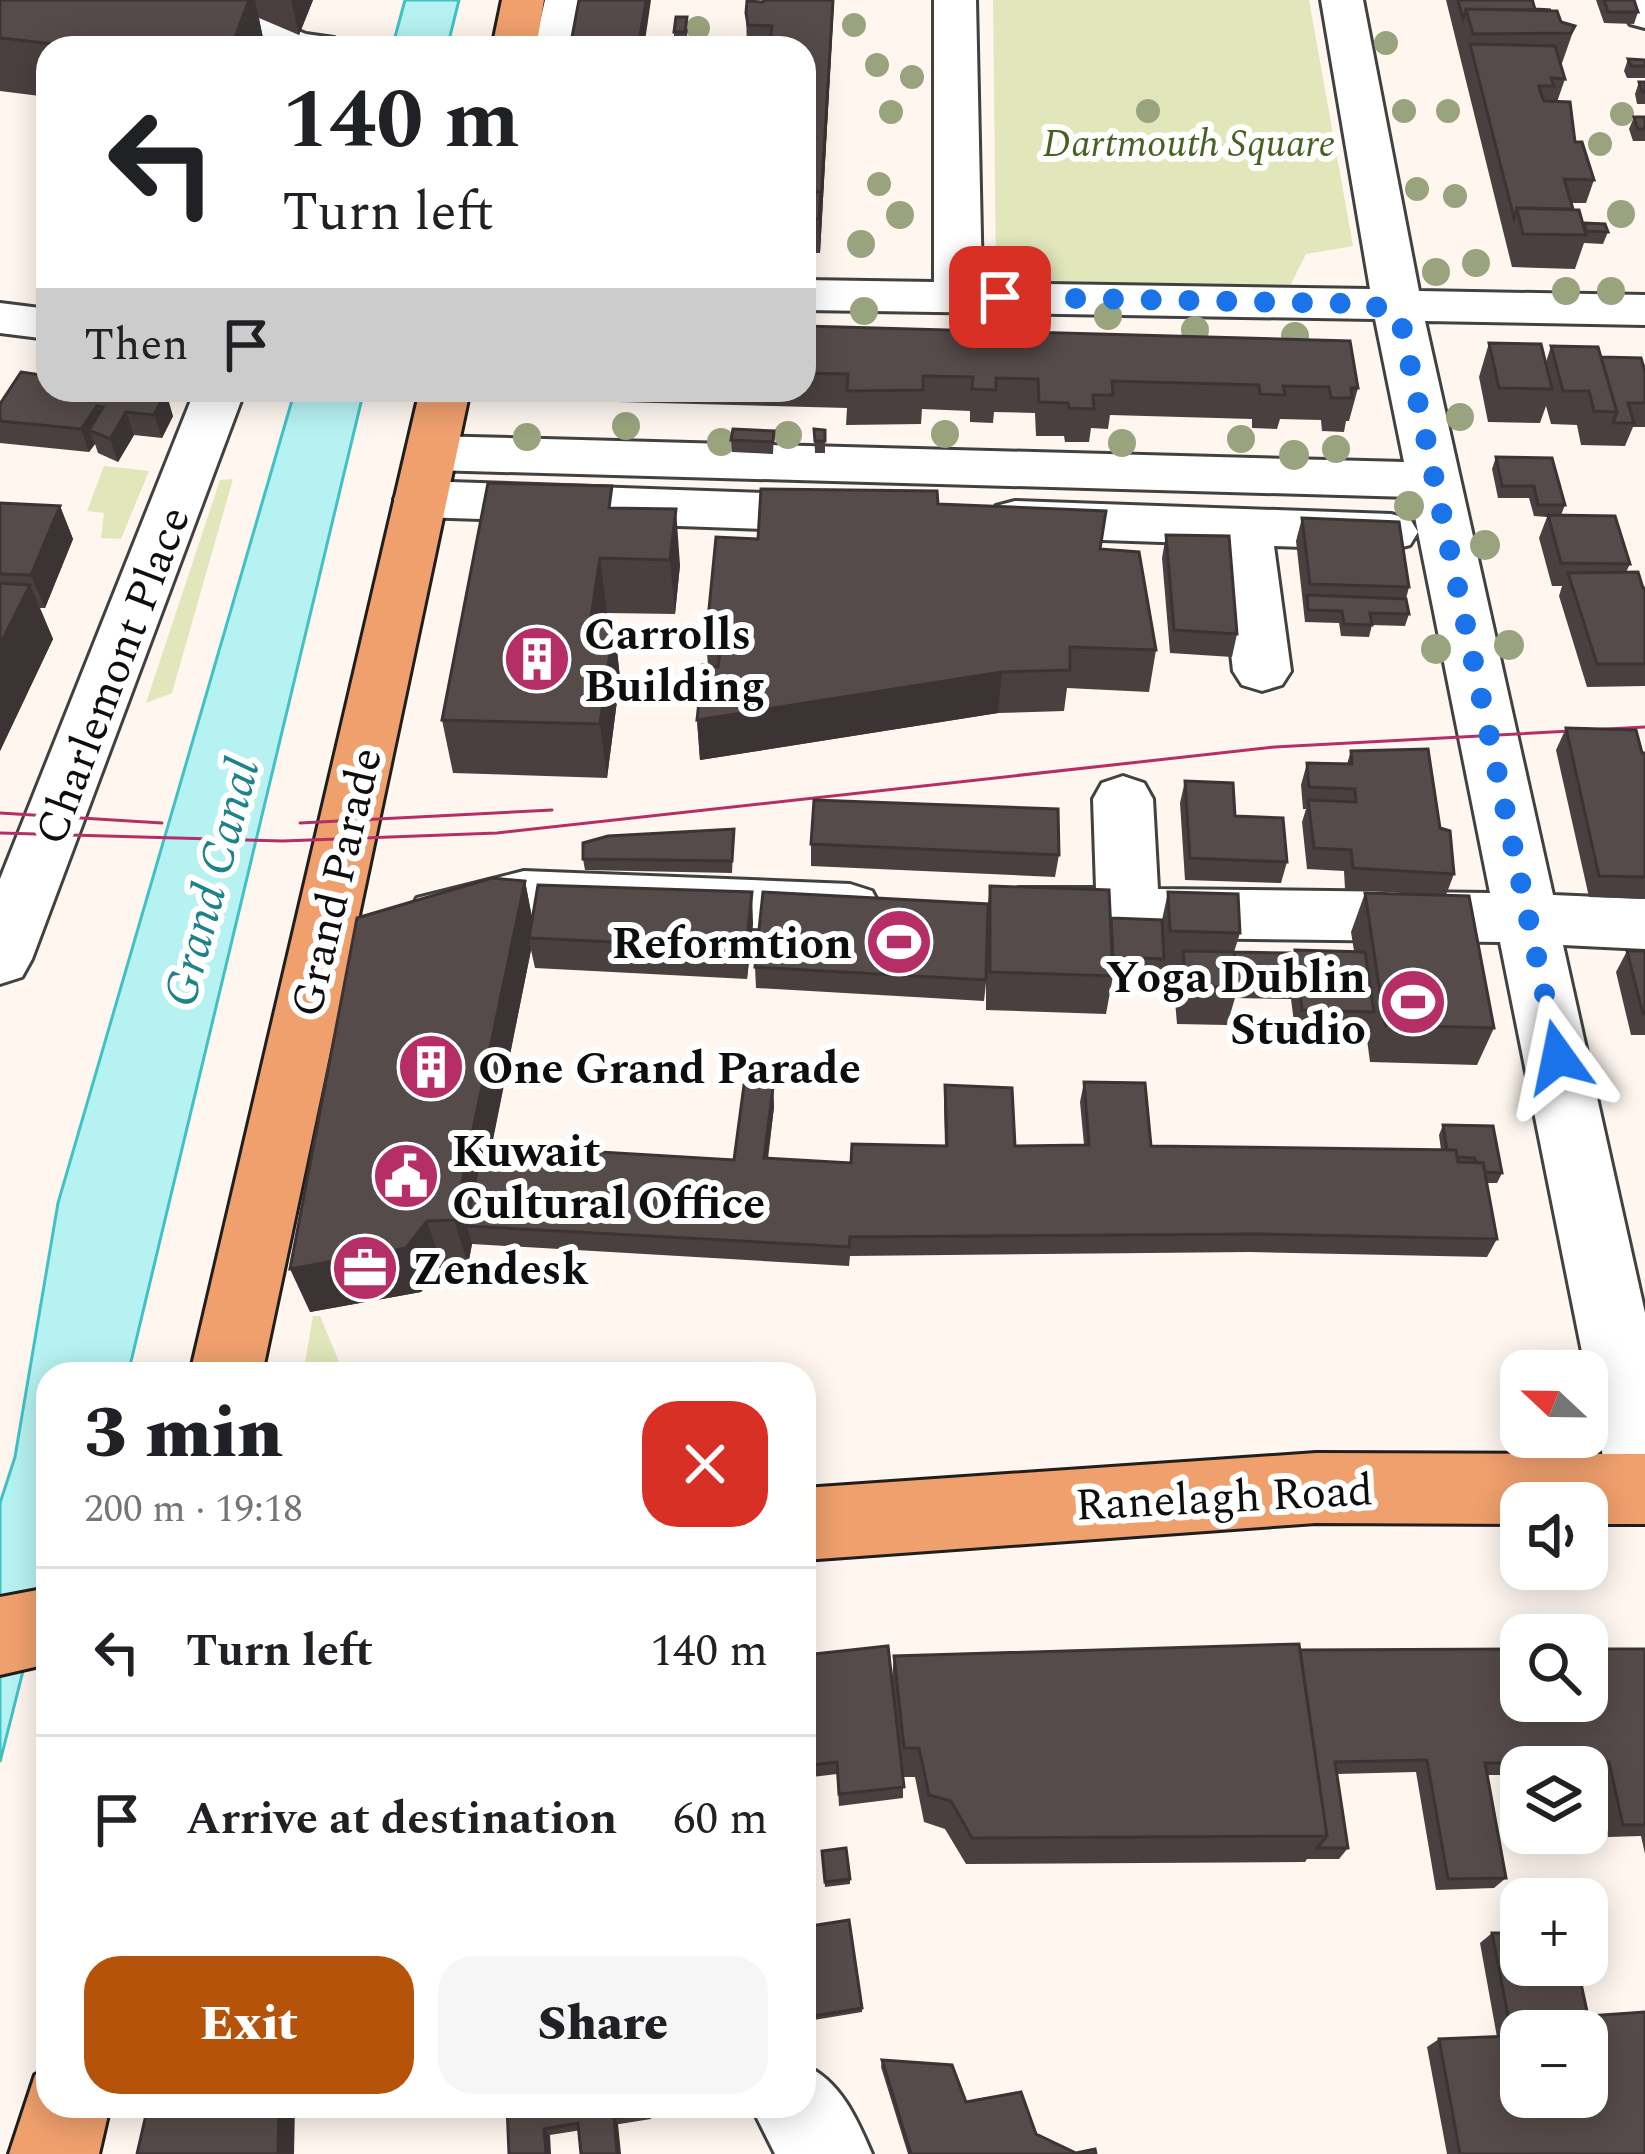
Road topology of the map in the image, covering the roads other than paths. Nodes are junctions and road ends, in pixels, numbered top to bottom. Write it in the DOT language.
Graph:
graph roads {
  1 [pos="332,0"];
  2 [pos="523,0"];
  3 [pos="566,0"];
  4 [pos="955,0"];
  5 [pos="1342,0"];
  6 [pos="1640,0"];
  7 [pos="223,14"];
  8 [pos="1645,14"];
  9 [pos="276,36"];
  10 [pos="321,36"];
  11 [pos="516,36"];
  12 [pos="558,36"];
  13 [pos="816,295"];
  14 [pos="958,297"];
  15 [pos="1397,305"];
  16 [pos="1645,310"];
  17 [pos="0,318"];
  18 [pos="36,322"];
  19 [pos="215,402"];
  20 [pos="443,402"];
  21 [pos="427,476"];
  22 [pos="1437,507"];
  23 [pos="1244,527"];
  24 [pos="1262,671"];
  25 [pos="1123,799"];
  26 [pos="27,827"];
  27 [pos="1163,920"];
  28 [pos="1529,920"];
  29 [pos="1645,924"];
  30 [pos="325,927"];
  31 [pos="0,959"];
  32 [pos="229,1362"];
  33 [pos="1645,1485"];
  34 [pos="816,1522"];
  35 [pos="36,1628"];
  36 [pos="0,1636"];
  37 [pos="63,2118"];
  38 [pos="803,2118"];
  39 [pos="54,2154"];
  40 [pos="826,2154"];
  1 -- 10 [label="street"];
  2 -- 11 [label="main road"];
  3 -- 12 [label="street"];
  4 -- 14 [label="street"];
  5 -- 15 [label="street"];
  6 -- 8 [label="street"];
  7 -- 9 [label="street"];
  13 -- 14 [label="street"];
  14 -- 15 [label="street"];
  15 -- 16 [label="street"];
  15 -- 22 [label="street"];
  17 -- 18 [label="street"];
  19 -- 26 [label="street, Charlemont Place"];
  20 -- 21 [label="main road, Grand Parade"];
  21 -- 22 [label="street"];
  21 -- 23 [label="street"];
  21 -- 30 [label="main road, Grand Parade"];
  22 -- 23 [label="street"];
  22 -- 28 [label="street"];
  23 -- 24 [label="street"];
  25 -- 27 [label="street"];
  26 -- 31 [label="street, Charlemont Place"];
  27 -- 28 [label="street"];
  27 -- 30 [label="street"];
  28 -- 29 [label="street"];
  28 -- 33 [label="street"];
  30 -- 32 [label="main road, Grand Parade"];
  33 -- 34 [label="main road, Ranelagh Road"];
  35 -- 36 [label="main road"];
  37 -- 39 [label="main road"];
  38 -- 40 [label="street"];
}
